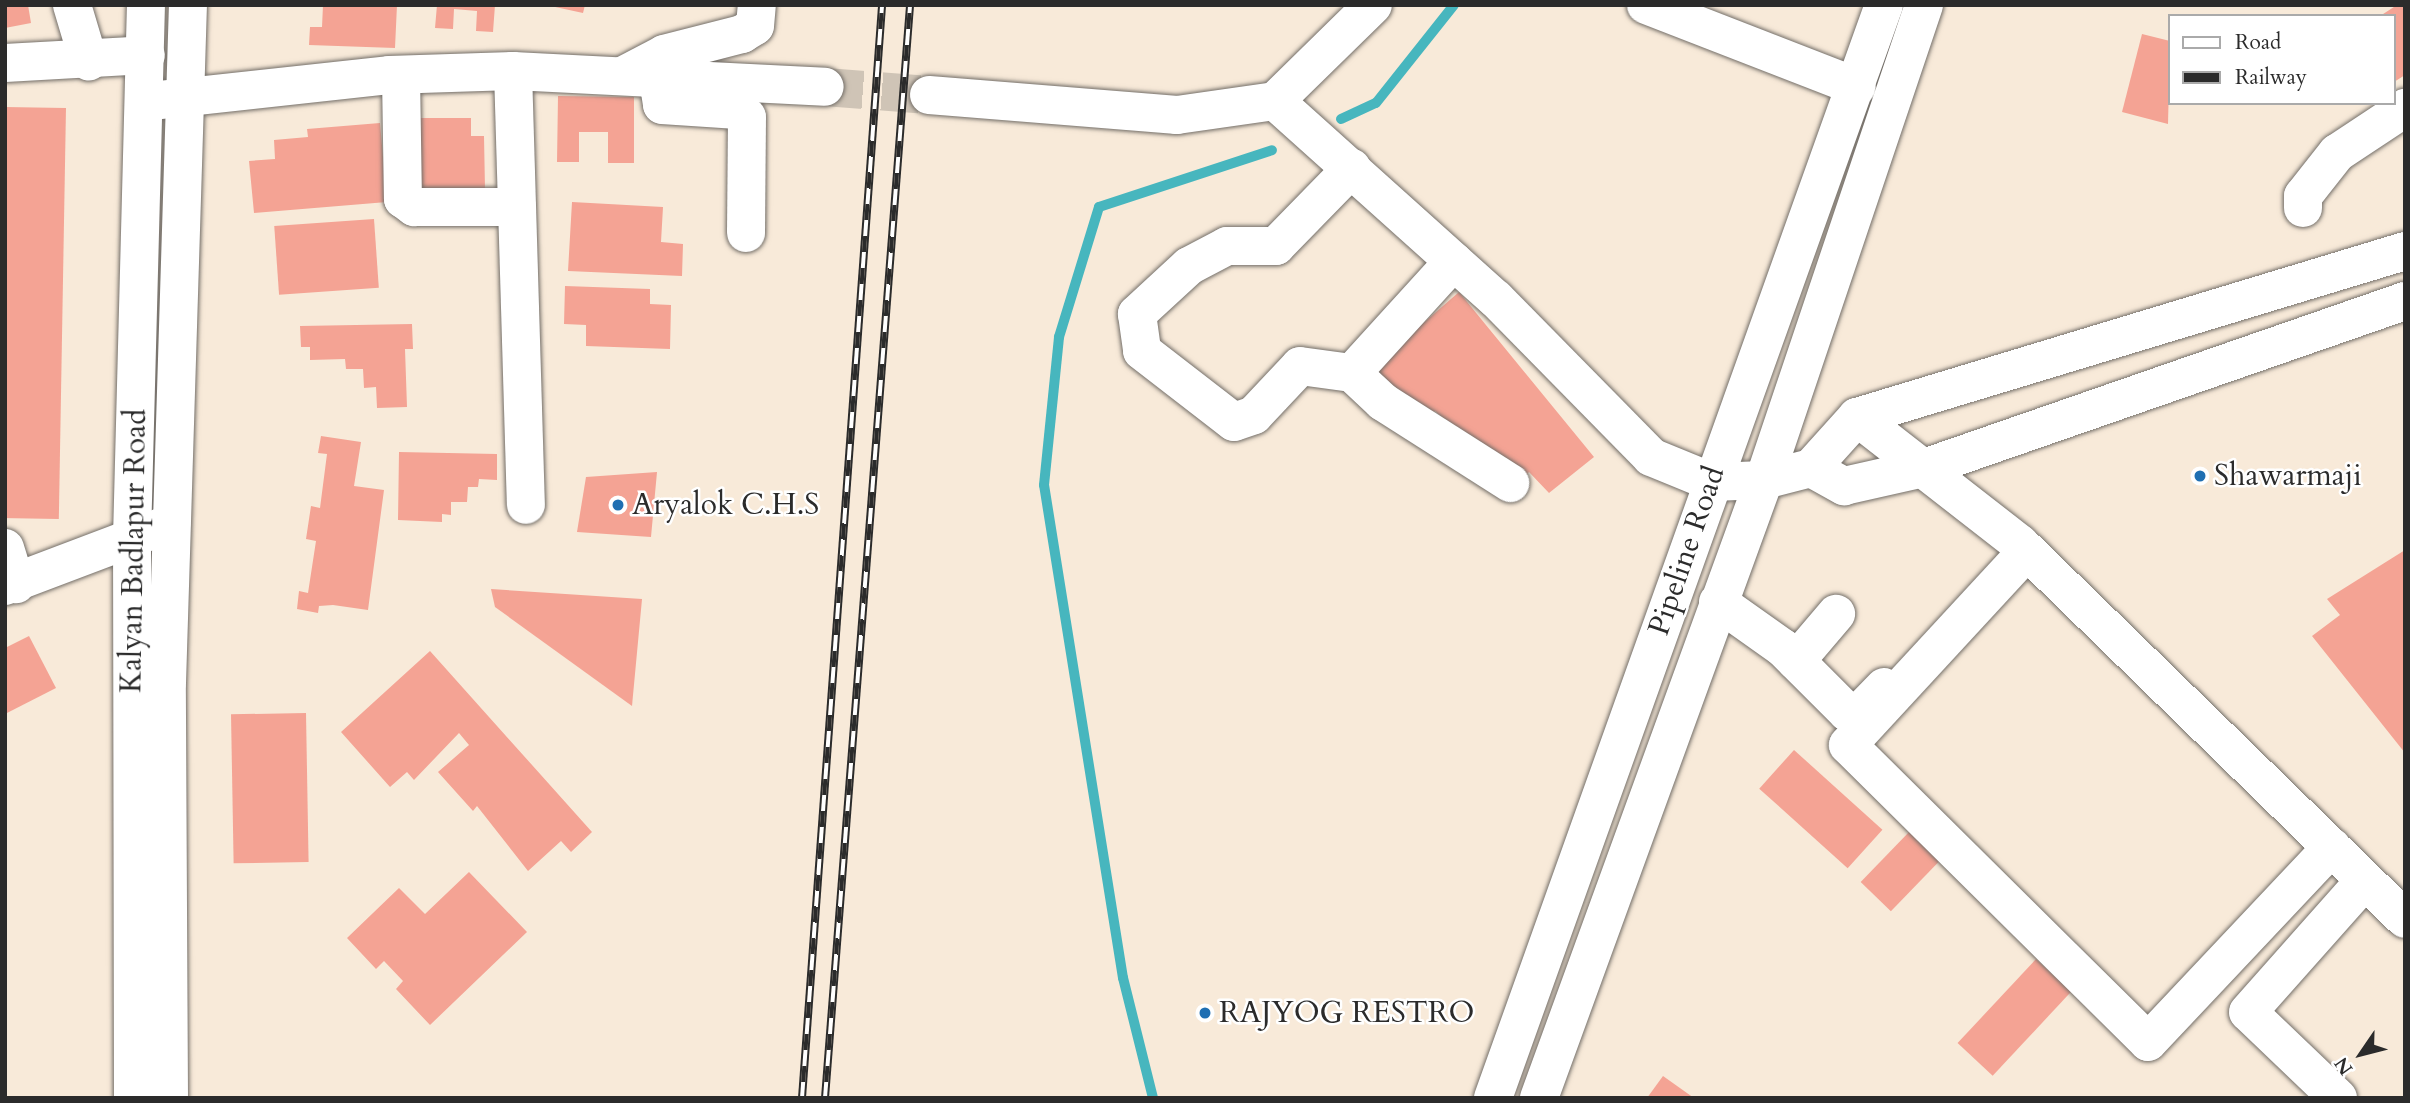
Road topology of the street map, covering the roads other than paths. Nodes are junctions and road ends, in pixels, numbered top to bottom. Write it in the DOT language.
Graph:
graph roads {
  1 [pos="72,5"];
  2 [pos="146,5"];
  3 [pos="188,5"];
  4 [pos="757,5"];
  5 [pos="1373,5"];
  6 [pos="1646,5"];
  7 [pos="1884,5"];
  8 [pos="1924,5"];
  9 [pos="146,55"];
  10 [pos="89,62"];
  11 [pos="5,63"];
  12 [pos="513,71"];
  13 [pos="401,75"];
  14 [pos="620,77"];
  15 [pos="658,79"];
  16 [pos="825,87"];
  17 [pos="1857,87"];
  18 [pos="929,95"];
  19 [pos="187,100"];
  20 [pos="145,101"];
  21 [pos="1275,101"];
  22 [pos="2405,108"];
  23 [pos="1352,168"];
  24 [pos="517,207"];
  25 [pos="2303,208"];
  26 [pos="746,233"];
  27 [pos="2405,251"];
  28 [pos="1454,261"];
  29 [pos="2405,301"];
  30 [pos="1352,373"];
  31 [pos="1857,417"];
  32 [pos="1811,468"];
  33 [pos="1924,468"];
  34 [pos="1764,480"];
  35 [pos="1712,482"];
  36 [pos="1510,483"];
  37 [pos="526,505"];
  38 [pos="172,523"];
  39 [pos="132,538"];
  40 [pos="2023,548"];
  41 [pos="9,573"];
  42 [pos="1718,602"];
  43 [pos="1836,614"];
  44 [pos="1796,661"];
  45 [pos="2332,847"];
  46 [pos="2365,880"];
  47 [pos="2405,919"];
  48 [pos="133,1098"];
  49 [pos="169,1098"];
  50 [pos="1493,1098"];
  51 [pos="1539,1098"];
  52 [pos="2338,1098"];
  1 -- 10 [label="street"];
  2 -- 9 [label="street, Kalyan Badlapur Road"];
  3 -- 19 [label="street"];
  4 -- 14 [label="street"];
  5 -- 21 [label="street"];
  6 -- 17 [label="street"];
  7 -- 17 [label="street, Pipeline Road"];
  8 -- 34 [label="street, Pipeline Road"];
  9 -- 10 [label="street"];
  9 -- 20 [label="street, Kalyan Badlapur Road"];
  10 -- 11 [label="street"];
  12 -- 13 [label="street"];
  12 -- 14 [label="street"];
  12 -- 24 [label="street"];
  13 -- 19 [label="street"];
  13 -- 24 [label="street"];
  14 -- 15 [label="street"];
  15 -- 16 [label="street"];
  15 -- 26 [label="street"];
  17 -- 35 [label="street, Pipeline Road"];
  18 -- 21 [label="street"];
  19 -- 20 [label="street"];
  19 -- 38 [label="street"];
  20 -- 39 [label="street, Kalyan Badlapur Road"];
  21 -- 23 [label="street"];
  22 -- 25 [label="street"];
  23 -- 28 [label="street"];
  23 -- 30 [label="street"];
  24 -- 37 [label="street"];
  27 -- 31 [label="street"];
  28 -- 30 [label="street"];
  28 -- 35 [label="street"];
  29 -- 33 [label="street"];
  30 -- 36 [label="street"];
  31 -- 32 [label="street"];
  31 -- 33 [label="street"];
  32 -- 33 [label="street"];
  32 -- 34 [label="street"];
  33 -- 40 [label="street"];
  34 -- 35 [label="street"];
  34 -- 42 [label="street, Pipeline Road"];
  35 -- 50 [label="street, Pipeline Road"];
  38 -- 39 [label="street"];
  38 -- 49 [label="street"];
  39 -- 41 [label="street"];
  39 -- 48 [label="street, Kalyan Badlapur Road"];
  40 -- 44 [label="street"];
  40 -- 45 [label="street"];
  40 -- 45 [label="street"];
  42 -- 44 [label="street"];
  42 -- 51 [label="street, Pipeline Road"];
  43 -- 44 [label="street"];
  45 -- 46 [label="street"];
  46 -- 47 [label="street"];
  46 -- 52 [label="street"];
}
